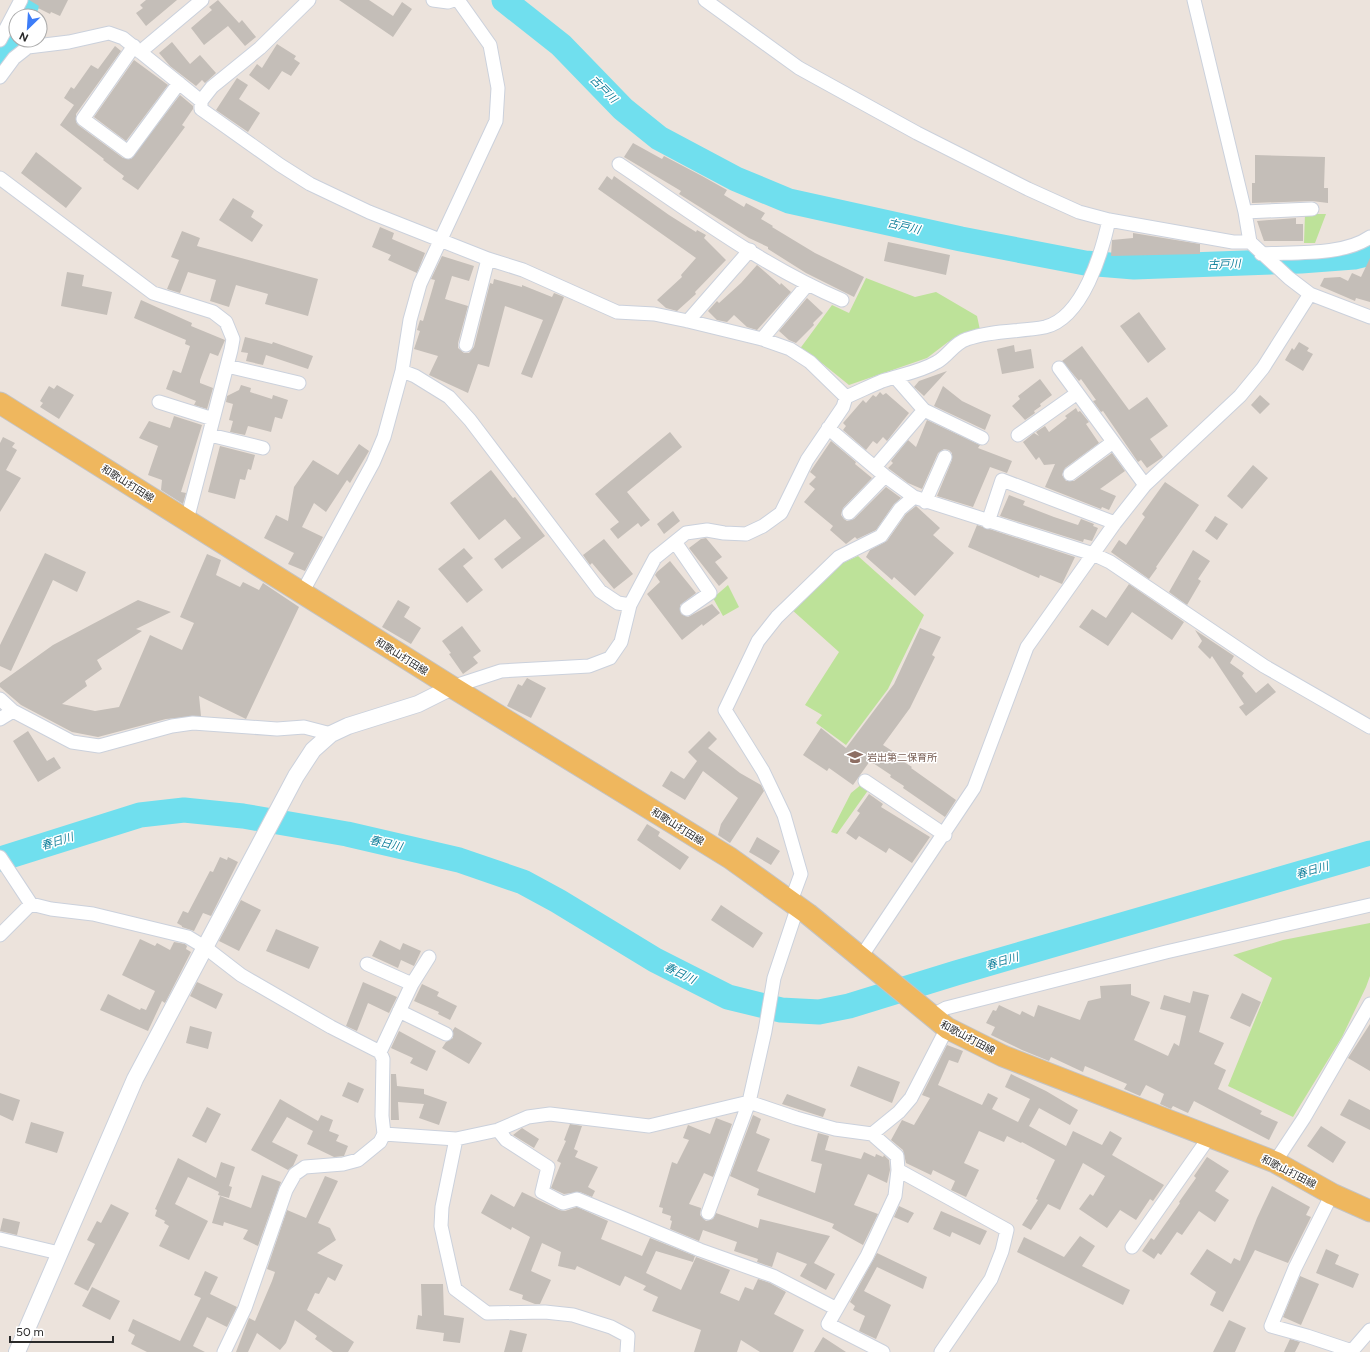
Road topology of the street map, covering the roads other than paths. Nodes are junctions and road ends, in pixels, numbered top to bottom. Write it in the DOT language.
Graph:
graph roads {
  1 [pos="21,0"];
  2 [pos="202,0"];
  3 [pos="309,0"];
  4 [pos="433,0"];
  5 [pos="454,0"];
  6 [pos="458,0"];
  7 [pos="705,0"];
  8 [pos="1194,0"];
  9 [pos="0,40"];
  10 [pos="137,49"];
  11 [pos="0,77"];
  12 [pos="179,83"];
  13 [pos="201,101"];
  14 [pos="619,164"];
  15 [pos="0,178"];
  16 [pos="1312,209"];
  17 [pos="1245,212"];
  18 [pos="1109,220"];
  19 [pos="1370,237"];
  20 [pos="439,240"];
  21 [pos="1250,242"];
  22 [pos="750,250"];
  23 [pos="1261,254"];
  24 [pos="488,260"];
  25 [pos="806,285"];
  26 [pos="1310,294"];
  27 [pos="842,300"];
  28 [pos="1370,317"];
  29 [pos="688,321"];
  30 [pos="762,338"];
  31 [pos="466,345"];
  32 [pos="226,366"];
  33 [pos="1059,368"];
  34 [pos="402,371"];
  35 [pos="895,378"];
  36 [pos="299,383"];
  37 [pos="1076,394"];
  38 [pos="846,397"];
  39 [pos="159,402"];
  40 [pos="0,403"];
  41 [pos="924,410"];
  42 [pos="213,419"];
  43 [pos="828,428"];
  44 [pos="210,435"];
  45 [pos="1018,435"];
  46 [pos="982,438"];
  47 [pos="1114,442"];
  48 [pos="263,448"];
  49 [pos="945,457"];
  50 [pos="875,467"];
  51 [pos="1070,474"];
  52 [pos="885,476"];
  53 [pos="1145,485"];
  54 [pos="919,500"];
  55 [pos="849,513"];
  56 [pos="187,520"];
  57 [pos="988,522"];
  58 [pos="1115,523"];
  59 [pos="675,542"];
  60 [pos="1093,554"];
  61 [pos="302,593"];
  62 [pos="630,605"];
  63 [pos="687,609"];
  64 [pos="452,687"];
  65 [pos="0,699"];
  66 [pos="13,711"];
  67 [pos="0,719"];
  68 [pos="1370,727"];
  69 [pos="331,734"];
  70 [pos="864,781"];
  71 [pos="944,835"];
  72 [pos="0,857"];
  73 [pos="31,904"];
  74 [pos="794,904"];
  75 [pos="1370,905"];
  76 [pos="0,935"];
  77 [pos="206,948"];
  78 [pos="429,957"];
  79 [pos="868,963"];
  80 [pos="367,964"];
  81 [pos="412,984"];
  82 [pos="1370,1004"];
  83 [pos="399,1011"];
  84 [pos="935,1018"];
  85 [pos="446,1034"];
  86 [pos="380,1052"];
  87 [pos="749,1102"];
  88 [pos="498,1130"];
  89 [pos="384,1134"];
  90 [pos="872,1134"];
  91 [pos="1210,1136"];
  92 [pos="456,1139"];
  93 [pos="1275,1162"];
  94 [pos="898,1170"];
  95 [pos="1332,1194"];
  96 [pos="1370,1211"];
  97 [pos="708,1213"];
  98 [pos="0,1239"];
  99 [pos="1132,1247"];
  100 [pos="59,1252"];
  101 [pos="836,1308"];
  102 [pos="1370,1330"];
  103 [pos="1351,1351"];
  104 [pos="17,1352"];
  105 [pos="224,1352"];
  106 [pos="627,1352"];
  107 [pos="883,1352"];
  108 [pos="941,1352"];
  1 -- 9 [label="street"];
  2 -- 10 [label="street"];
  3 -- 13 [label="street"];
  4 -- 5 [label="street"];
  6 -- 20 [label="street"];
  7 -- 18 [label="street"];
  8 -- 17 [label="street"];
  10 -- 11 [label="street"];
  10 -- 12 [label="street"];
  10 -- 12 [label="street"];
  12 -- 13 [label="street"];
  13 -- 20 [label="street"];
  14 -- 22 [label="street"];
  15 -- 32 [label="street"];
  16 -- 17 [label="street"];
  17 -- 21 [label="street"];
  18 -- 21 [label="street"];
  18 -- 35 [label="street"];
  19 -- 23 [label="street"];
  20 -- 24 [label="street"];
  20 -- 34 [label="street"];
  21 -- 23 [label="street"];
  22 -- 25 [label="street"];
  22 -- 29 [label="street"];
  23 -- 26 [label="street"];
  24 -- 29 [label="street"];
  24 -- 31 [label="street"];
  25 -- 27 [label="street"];
  25 -- 30 [label="street"];
  26 -- 28 [label="street"];
  26 -- 53 [label="street"];
  29 -- 30 [label="street"];
  30 -- 38 [label="street"];
  32 -- 36 [label="street"];
  32 -- 42 [label="street"];
  33 -- 37 [label="street"];
  34 -- 61 [label="street"];
  34 -- 62 [label="street"];
  35 -- 38 [label="street"];
  35 -- 41 [label="street"];
  37 -- 45 [label="street"];
  37 -- 47 [label="street"];
  38 -- 43 [label="street"];
  39 -- 42 [label="street"];
  40 -- 56 [label="main road, 和歌山打田線"];
  41 -- 46 [label="street"];
  41 -- 50 [label="street"];
  42 -- 44 [label="street"];
  43 -- 50 [label="street"];
  43 -- 59 [label="street"];
  44 -- 48 [label="street"];
  44 -- 56 [label="street"];
  47 -- 51 [label="street"];
  47 -- 53 [label="street"];
  49 -- 54 [label="street"];
  50 -- 52 [label="street"];
  52 -- 54 [label="street"];
  52 -- 55 [label="street"];
  53 -- 58 [label="street"];
  54 -- 57 [label="street"];
  54 -- 74 [label="street"];
  56 -- 61 [label="main road, 和歌山打田線"];
  57 -- 58 [label="street"];
  57 -- 60 [label="street"];
  58 -- 60 [label="street"];
  59 -- 62 [label="street"];
  59 -- 63 [label="street"];
  60 -- 68 [label="street"];
  60 -- 71 [label="street"];
  61 -- 64 [label="main road, 和歌山打田線"];
  62 -- 64 [label="street"];
  64 -- 69 [label="street"];
  64 -- 74 [label="main road, 和歌山打田線"];
  65 -- 66 [label="street"];
  66 -- 67 [label="street"];
  66 -- 69 [label="street"];
  69 -- 77 [label="street"];
  70 -- 71 [label="street"];
  71 -- 79 [label="street"];
  72 -- 73 [label="street"];
  73 -- 76 [label="street"];
  73 -- 77 [label="street"];
  74 -- 79 [label="main road, 和歌山打田線"];
  74 -- 87 [label="street"];
  75 -- 84 [label="street"];
  77 -- 86 [label="street"];
  77 -- 100 [label="street"];
  78 -- 81 [label="street"];
  79 -- 84 [label="main road, 和歌山打田線"];
  80 -- 81 [label="street"];
  81 -- 83 [label="street"];
  82 -- 93 [label="street"];
  83 -- 85 [label="street"];
  83 -- 86 [label="street"];
  84 -- 90 [label="street"];
  84 -- 91 [label="main road, 和歌山打田線"];
  86 -- 89 [label="street"];
  87 -- 88 [label="street"];
  87 -- 90 [label="street"];
  87 -- 97 [label="street"];
  88 -- 92 [label="street"];
  88 -- 101 [label="street"];
  89 -- 92 [label="street"];
  89 -- 105 [label="street"];
  90 -- 94 [label="street"];
  91 -- 93 [label="main road, 和歌山打田線"];
  91 -- 99 [label="street"];
  92 -- 106 [label="street"];
  93 -- 95 [label="main road, 和歌山打田線"];
  94 -- 101 [label="street"];
  94 -- 108 [label="street"];
  95 -- 96 [label="main road, 和歌山打田線"];
  95 -- 103 [label="street"];
  98 -- 100 [label="street"];
  100 -- 104 [label="street"];
  101 -- 107 [label="street"];
  102 -- 103 [label="street"];
}
